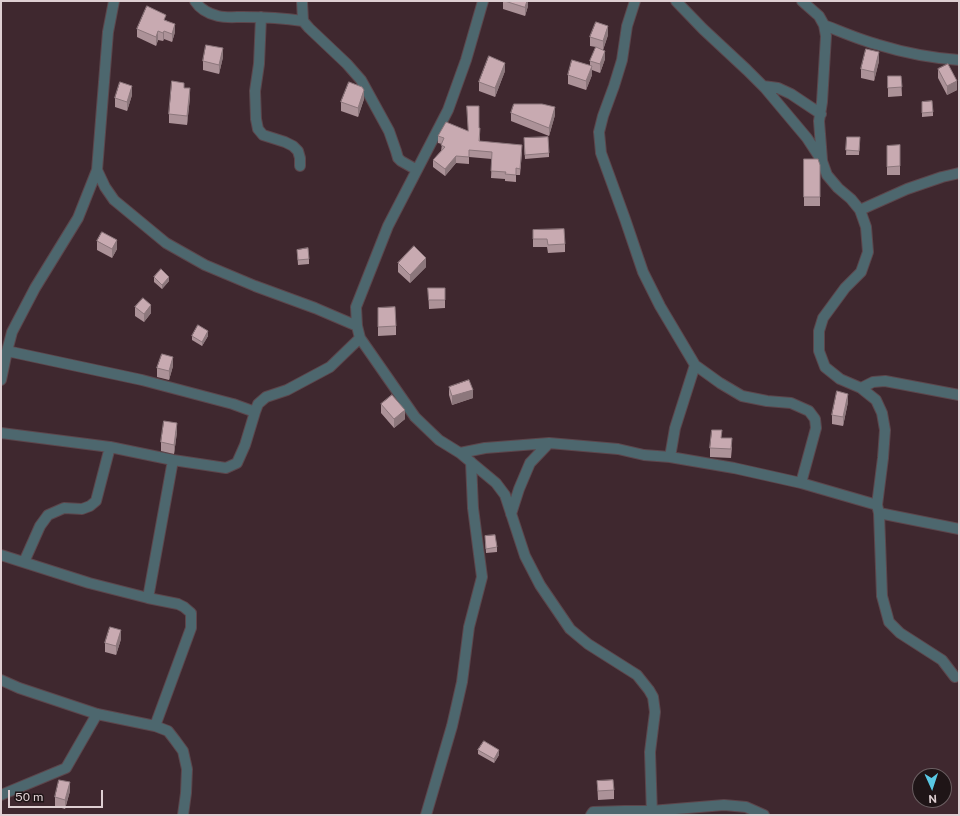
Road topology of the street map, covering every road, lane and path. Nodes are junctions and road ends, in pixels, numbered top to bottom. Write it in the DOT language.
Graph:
graph roads {
  1 [pos="114,1"];
  2 [pos="195,1"];
  3 [pos="302,1"];
  4 [pos="483,1"];
  5 [pos="635,1"];
  6 [pos="676,1"];
  7 [pos="802,1"];
  8 [pos="261,17"];
  9 [pos="303,21"];
  10 [pos="824,25"];
  11 [pos="959,60"];
  12 [pos="763,86"];
  13 [pos="820,114"];
  14 [pos="822,161"];
  15 [pos="300,166"];
  16 [pos="97,170"];
  17 [pos="417,170"];
  18 [pos="959,173"];
  19 [pos="860,210"];
  20 [pos="357,326"];
  21 [pos="360,338"];
  22 [pos="7,351"];
  23 [pos="695,365"];
  24 [pos="1,380"];
  25 [pos="861,388"];
  26 [pos="959,395"];
  27 [pos="255,412"];
  28 [pos="1,433"];
  29 [pos="549,443"];
  30 [pos="110,447"];
  31 [pos="460,453"];
  32 [pos="670,457"];
  33 [pos="173,460"];
  34 [pos="471,462"];
  35 [pos="801,483"];
  36 [pos="878,509"];
  37 [pos="511,514"];
  38 [pos="959,529"];
  39 [pos="1,555"];
  40 [pos="24,562"];
  41 [pos="148,598"];
  42 [pos="955,677"];
  43 [pos="1,680"];
  44 [pos="97,714"];
  45 [pos="155,726"];
  46 [pos="1,795"];
  47 [pos="651,813"];
  48 [pos="183,815"];
  49 [pos="426,815"];
  50 [pos="591,815"];
  51 [pos="764,815"];
  1 -- 16 [label="street"];
  2 -- 8 [label="street"];
  3 -- 9 [label="street"];
  4 -- 17 [label="street"];
  5 -- 23 [label="street"];
  6 -- 12 [label="street"];
  7 -- 10 [label="street"];
  8 -- 9 [label="street"];
  8 -- 15 [label="street"];
  9 -- 17 [label="street"];
  10 -- 11 [label="street"];
  10 -- 13 [label="street"];
  12 -- 13 [label="street"];
  12 -- 14 [label="street"];
  13 -- 14 [label="street"];
  14 -- 19 [label="street"];
  16 -- 20 [label="street"];
  16 -- 22 [label="street"];
  17 -- 20 [label="street"];
  18 -- 19 [label="street"];
  19 -- 25 [label="street"];
  20 -- 21 [label="street"];
  21 -- 27 [label="street"];
  21 -- 31 [label="street"];
  22 -- 24 [label="street"];
  22 -- 27 [label="street"];
  23 -- 32 [label="street"];
  23 -- 35 [label="street"];
  25 -- 26 [label="street"];
  25 -- 36 [label="street"];
  27 -- 33 [label="street"];
  28 -- 30 [label="street"];
  29 -- 31 [label="street"];
  29 -- 32 [label="street"];
  29 -- 37 [label="street"];
  30 -- 33 [label="street"];
  30 -- 40 [label="street"];
  31 -- 34 [label="street"];
  32 -- 35 [label="street"];
  33 -- 41 [label="street"];
  34 -- 37 [label="street"];
  34 -- 49 [label="street"];
  35 -- 36 [label="street"];
  36 -- 38 [label="street"];
  36 -- 42 [label="street"];
  37 -- 47 [label="street"];
  39 -- 40 [label="street"];
  40 -- 41 [label="street"];
  41 -- 45 [label="street"];
  43 -- 44 [label="street"];
  44 -- 45 [label="street"];
  44 -- 46 [label="street"];
  45 -- 48 [label="street"];
  47 -- 50 [label="street"];
  47 -- 51 [label="street"];
}
